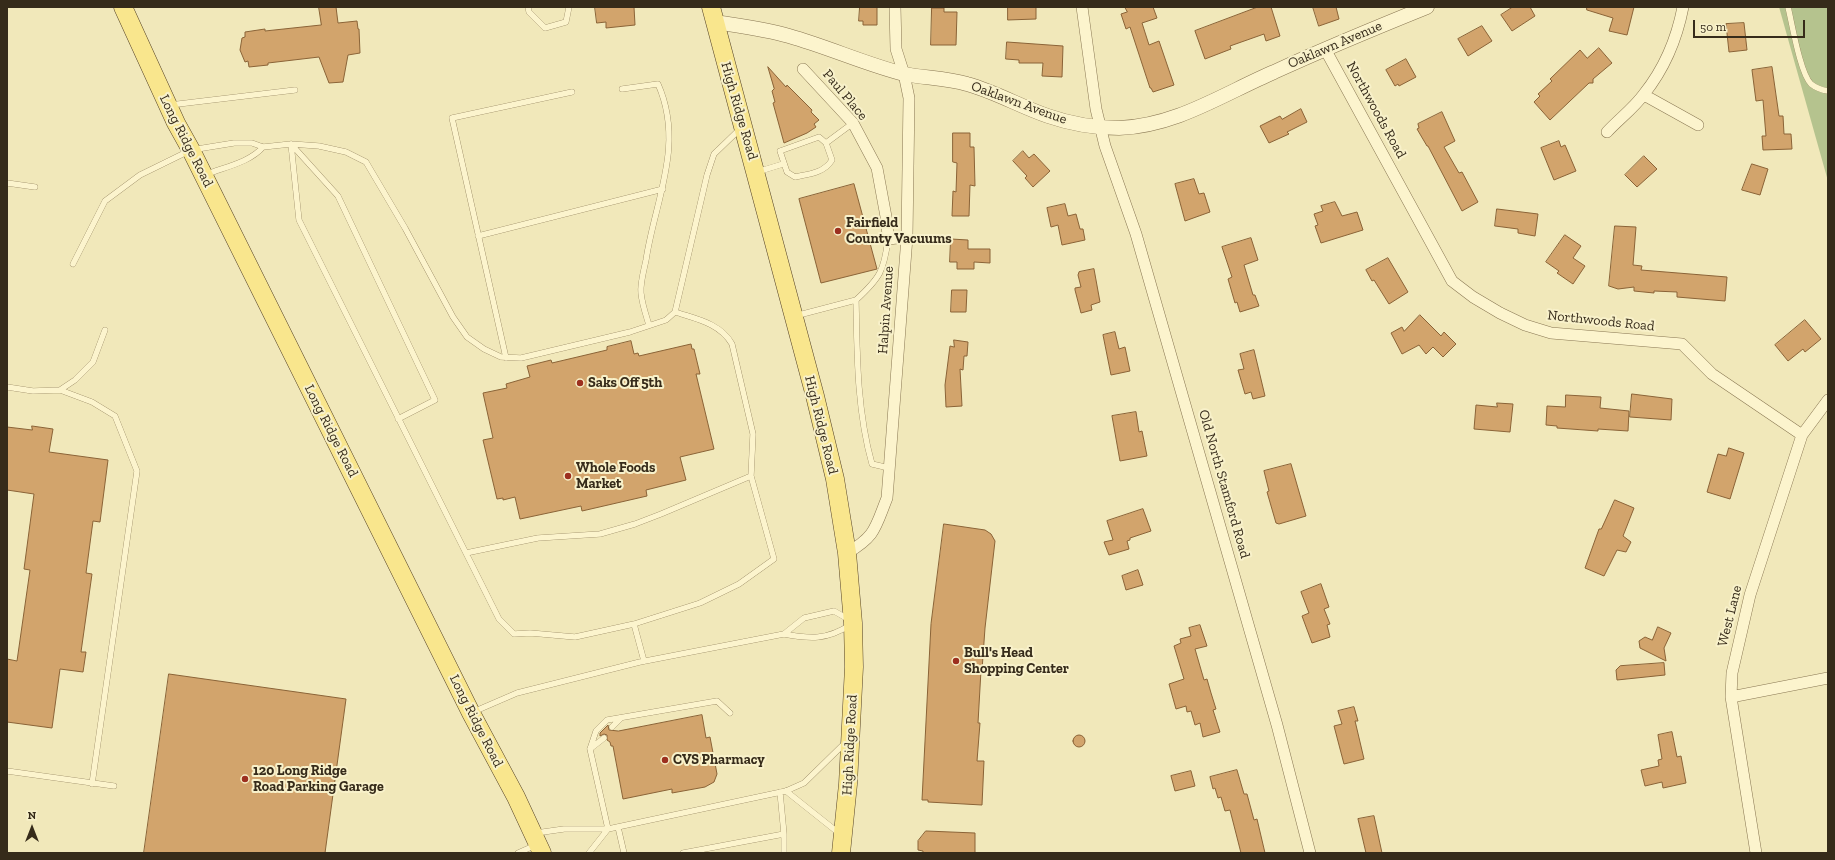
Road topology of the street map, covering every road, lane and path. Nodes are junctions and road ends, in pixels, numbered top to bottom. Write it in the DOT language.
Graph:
graph roads {
  1 [pos="123,7"];
  2 [pos="528,7"];
  3 [pos="569,7"];
  4 [pos="895,7"];
  5 [pos="1082,7"];
  6 [pos="1427,7"];
  7 [pos="1683,7"];
  8 [pos="1788,7"];
  9 [pos="713,15"];
  10 [pos="1325,49"];
  11 [pos="803,69"];
  12 [pos="904,74"];
  13 [pos="622,89"];
  14 [pos="295,90"];
  15 [pos="1828,91"];
  16 [pos="572,92"];
  17 [pos="1644,95"];
  18 [pos="168,106"];
  19 [pos="853,123"];
  20 [pos="1698,125"];
  21 [pos="743,126"];
  22 [pos="1100,126"];
  23 [pos="1607,132"];
  24 [pos="826,143"];
  25 [pos="291,144"];
  26 [pos="263,147"];
  27 [pos="191,150"];
  28 [pos="783,164"];
  29 [pos="756,172"];
  30 [pos="203,175"];
  31 [pos="7,183"];
  32 [pos="35,187"];
  33 [pos="663,189"];
  34 [pos="478,236"];
  35 [pos="907,237"];
  36 [pos="888,239"];
  37 [pos="73,264"];
  38 [pos="856,300"];
  39 [pos="675,312"];
  40 [pos="793,316"];
  41 [pos="649,325"];
  42 [pos="105,330"];
  43 [pos="506,358"];
  44 [pos="7,387"];
  45 [pos="60,390"];
  46 [pos="1828,400"];
  47 [pos="398,419"];
  48 [pos="1802,435"];
  49 [pos="889,468"];
  50 [pos="751,476"];
  51 [pos="466,553"];
  52 [pos="847,553"];
  53 [pos="853,623"];
  54 [pos="634,624"];
  55 [pos="784,634"];
  56 [pos="644,661"];
  57 [pos="1828,678"];
  58 [pos="1731,697"];
  59 [pos="471,713"];
  60 [pos="730,713"];
  61 [pos="621,718"];
  62 [pos="612,727"];
  63 [pos="851,737"];
  64 [pos="604,738"];
  65 [pos="590,749"];
  66 [pos="7,771"];
  67 [pos="92,784"];
  68 [pos="114,786"];
  69 [pos="783,791"];
  70 [pos="618,827"];
  71 [pos="608,829"];
  72 [pos="784,834"];
  73 [pos="538,844"];
  74 [pos="842,845"];
  75 [pos="518,853"];
  76 [pos="589,853"];
  77 [pos="624,853"];
  78 [pos="683,853"];
  79 [pos="784,853"];
  80 [pos="1310,853"];
  81 [pos="1756,853"];
  1 -- 18 [label="main road, Long Ridge Road"];
  2 -- 3 [label="lane"];
  4 -- 12 [label="street, Halpin Avenue"];
  5 -- 22 [label="street, Old North Stamford Road"];
  6 -- 10 [label="street, Oaklawn Avenue"];
  7 -- 17 [label="street"];
  8 -- 15 [label="lane"];
  9 -- 12 [label="street, Oaklawn Avenue"];
  9 -- 21 [label="main road, High Ridge Road"];
  10 -- 22 [label="street, Oaklawn Avenue"];
  10 -- 48 [label="street, Northwoods Road"];
  11 -- 19 [label="street, Paul Place"];
  12 -- 22 [label="street, Oaklawn Avenue"];
  12 -- 35 [label="street, Halpin Avenue"];
  13 -- 33 [label="lane"];
  14 -- 18 [label="lane"];
  16 -- 34 [label="lane"];
  17 -- 20 [label="street"];
  17 -- 23 [label="street"];
  18 -- 27 [label="main road, Long Ridge Road"];
  19 -- 24 [label="lane"];
  19 -- 36 [label="street, Paul Place"];
  21 -- 29 [label="main road, High Ridge Road"];
  21 -- 39 [label="lane"];
  22 -- 80 [label="street, Old North Stamford Road"];
  24 -- 28 [label="lane"];
  24 -- 28 [label="lane"];
  25 -- 26 [label="lane"];
  25 -- 43 [label="lane"];
  25 -- 47 [label="lane"];
  25 -- 47 [label="lane"];
  26 -- 27 [label="lane"];
  26 -- 30 [label="lane"];
  27 -- 30 [label="main road, Long Ridge Road"];
  27 -- 37 [label="lane"];
  28 -- 29 [label="lane"];
  29 -- 40 [label="main road, High Ridge Road"];
  30 -- 59 [label="main road, Long Ridge Road"];
  31 -- 32 [label="lane"];
  33 -- 34 [label="lane"];
  33 -- 41 [label="lane"];
  34 -- 43 [label="lane"];
  35 -- 36 [label="street"];
  35 -- 49 [label="street, Halpin Avenue"];
  36 -- 38 [label="lane"];
  38 -- 40 [label="lane"];
  38 -- 49 [label="lane"];
  39 -- 41 [label="lane"];
  39 -- 50 [label="lane"];
  40 -- 52 [label="main road, High Ridge Road"];
  41 -- 43 [label="lane"];
  42 -- 45 [label="lane"];
  44 -- 45 [label="lane"];
  45 -- 67 [label="lane"];
  46 -- 48 [label="street, West Lane"];
  47 -- 51 [label="lane"];
  48 -- 58 [label="street, West Lane"];
  49 -- 52 [label="street, Halpin Avenue"];
  50 -- 51 [label="lane"];
  50 -- 54 [label="lane"];
  51 -- 54 [label="lane"];
  52 -- 53 [label="main road, High Ridge Road"];
  53 -- 55 [label="lane"];
  53 -- 55 [label="lane"];
  53 -- 63 [label="main road, High Ridge Road"];
  54 -- 56 [label="lane"];
  55 -- 56 [label="lane"];
  56 -- 59 [label="lane"];
  57 -- 58 [label="street"];
  58 -- 81 [label="street, West Lane"];
  59 -- 73 [label="main road, Long Ridge Road"];
  60 -- 61 [label="lane"];
  61 -- 62 [label="lane"];
  61 -- 65 [label="lane"];
  63 -- 69 [label="lane"];
  63 -- 74 [label="main road, High Ridge Road"];
  64 -- 65 [label="lane"];
  65 -- 71 [label="lane"];
  66 -- 67 [label="lane"];
  67 -- 68 [label="lane"];
  69 -- 70 [label="lane"];
  69 -- 72 [label="lane"];
  69 -- 74 [label="lane"];
  70 -- 71 [label="lane"];
  70 -- 77 [label="lane"];
  71 -- 73 [label="lane"];
  71 -- 76 [label="lane"];
  72 -- 78 [label="lane"];
  72 -- 79 [label="lane"];
  73 -- 75 [label="lane"];
}
